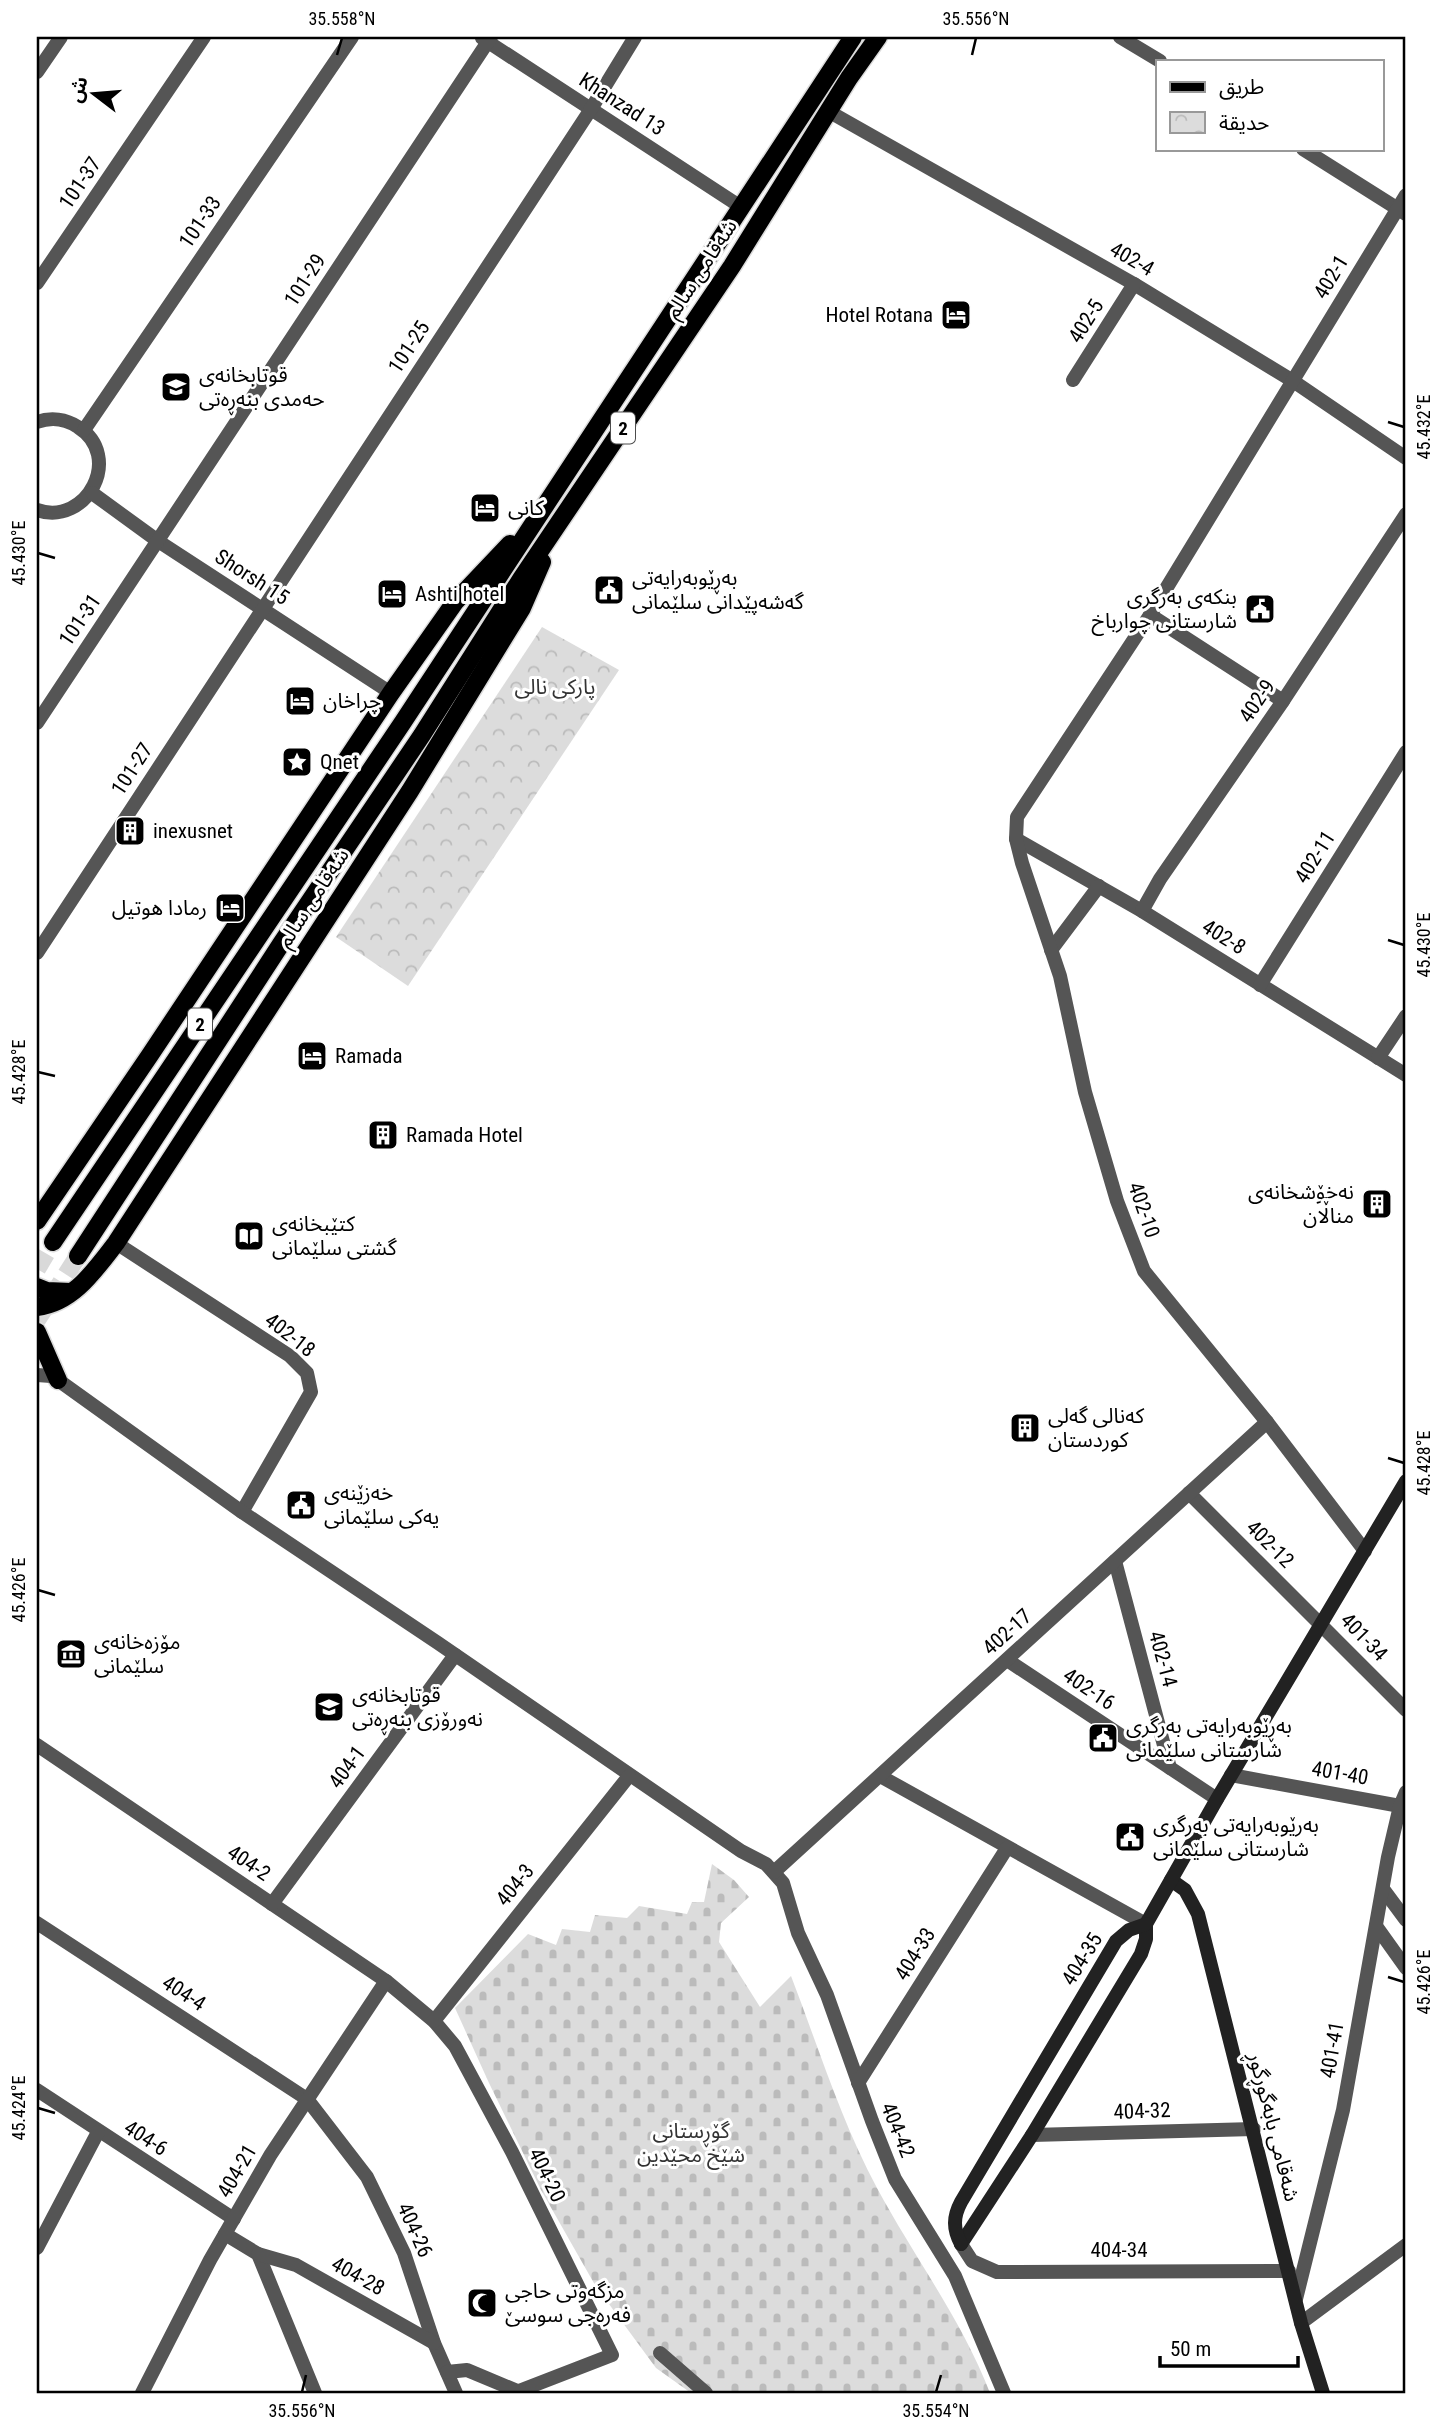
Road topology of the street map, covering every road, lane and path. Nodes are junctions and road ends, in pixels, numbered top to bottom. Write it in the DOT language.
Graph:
graph roads {
  1 [pos="61,37"];
  2 [pos="204,37"];
  3 [pos="352,37"];
  4 [pos="635,37"];
  5 [pos="853,37"];
  6 [pos="878,37"];
  7 [pos="1120,37"];
  8 [pos="486,38"];
  9 [pos="1158,60"];
  10 [pos="37,72"];
  11 [pos="591,109"];
  12 [pos="828,111"];
  13 [pos="1305,150"];
  14 [pos="1406,195"];
  15 [pos="741,207"];
  16 [pos="1401,211"];
  17 [pos="37,283"];
  18 [pos="1134,284"];
  19 [pos="1073,380"];
  20 [pos="1293,381"];
  21 [pos="37,422"];
  22 [pos="84,430"];
  23 [pos="1406,457"];
  24 [pos="92,493"];
  25 [pos="37,510"];
  26 [pos="541,511"];
  27 [pos="1406,514"];
  28 [pos="558,524"];
  29 [pos="158,541"];
  30 [pos="263,609"];
  31 [pos="1150,615"];
  32 [pos="391,693"];
  33 [pos="1283,701"];
  34 [pos="37,723"];
  35 [pos="1406,752"];
  36 [pos="1017,817"];
  37 [pos="1016,839"];
  38 [pos="1099,886"];
  39 [pos="1142,911"];
  40 [pos="1051,950"];
  41 [pos="37,953"];
  42 [pos="1260,985"];
  43 [pos="1406,1016"];
  44 [pos="1378,1058"];
  45 [pos="1406,1075"];
  46 [pos="38,1219"];
  47 [pos="53,1242"];
  48 [pos="116,1243"];
  49 [pos="78,1256"];
  50 [pos="37,1287"];
  51 [pos="78,1288"];
  52 [pos="37,1307"];
  53 [pos="37,1332"];
  54 [pos="37,1355"];
  55 [pos="37,1375"];
  56 [pos="58,1380"];
  57 [pos="1267,1422"];
  58 [pos="1406,1481"];
  59 [pos="1189,1493"];
  60 [pos="242,1512"];
  61 [pos="1365,1551"];
  62 [pos="1115,1561"];
  63 [pos="1321,1624"];
  64 [pos="455,1656"];
  65 [pos="1007,1660"];
  66 [pos="1406,1710"];
  67 [pos="37,1745"];
  68 [pos="1170,1768"];
  69 [pos="1231,1775"];
  70 [pos="629,1776"];
  71 [pos="880,1776"];
  72 [pos="1217,1799"];
  73 [pos="1403,1799"];
  74 [pos="1007,1848"];
  75 [pos="774,1872"];
  76 [pos="1171,1880"];
  77 [pos="1382,1889"];
  78 [pos="272,1904"];
  79 [pos="1406,1920"];
  80 [pos="37,1923"];
  81 [pos="1146,1924"];
  82 [pos="1376,1926"];
  83 [pos="1406,1968"];
  84 [pos="386,1980"];
  85 [pos="433,2021"];
  86 [pos="858,2083"];
  87 [pos="37,2090"];
  88 [pos="307,2099"];
  89 [pos="1254,2129"];
  90 [pos="99,2132"];
  91 [pos="1032,2135"];
  92 [pos="234,2219"];
  93 [pos="43,2220"];
  94 [pos="225,2234"];
  95 [pos="961,2244"];
  96 [pos="1406,2245"];
  97 [pos="37,2248"];
  98 [pos="258,2254"];
  99 [pos="1289,2271"];
  100 [pos="1296,2299"];
  101 [pos="1301,2323"];
  102 [pos="434,2343"];
  103 [pos="660,2353"];
  104 [pos="447,2372"];
  105 [pos="521,2392"];
  106 [pos="142,2393"];
  107 [pos="315,2393"];
  108 [pos="456,2393"];
  109 [pos="706,2393"];
  110 [pos="1004,2393"];
  111 [pos="1323,2393"];
  1 -- 10 [label="street"];
  2 -- 17 [label="street, 101-37"];
  3 -- 22 [label="street, 101-33"];
  4 -- 11 [label="street, 101-25"];
  5 -- 15 [label="main road, شەقامی سالم / 2"];
  6 -- 12 [label="main road, شەقامی سالم / 2"];
  7 -- 9 [label="street"];
  8 -- 11 [label="street, Khanzad 13"];
  8 -- 29 [label="street, 101-29"];
  11 -- 15 [label="street, Khanzad 13"];
  11 -- 30 [label="street, 101-25"];
  12 -- 18 [label="street, 402-4"];
  12 -- 28 [label="main road, شەقامی سالم / 2"];
  13 -- 16 [label="street"];
  14 -- 16 [label="street, 402-1"];
  15 -- 26 [label="main road, شەقامی سالم / 2"];
  16 -- 20 [label="street, 402-1"];
  18 -- 19 [label="street, 402-5"];
  18 -- 20 [label="street, 402-4"];
  20 -- 23 [label="street, 402-4"];
  20 -- 31 [label="street, 402-1"];
  21 -- 22 [label="street"];
  22 -- 24 [label="street"];
  24 -- 25 [label="street"];
  24 -- 29 [label="street, Shorsh 15"];
  26 -- 32 [label="main road, شەقامی سالم"];
  26 -- 47 [label="main road, شەقامی سالم / 2"];
  27 -- 33 [label="street, 402-9"];
  28 -- 48 [label="main road, شەقامی سالم"];
  28 -- 49 [label="main road, شەقامی سالم / 2"];
  29 -- 30 [label="street, Shorsh 15"];
  29 -- 34 [label="street, 101-31"];
  30 -- 32 [label="street, Shorsh 15"];
  30 -- 41 [label="street, 101-27"];
  31 -- 33 [label="street"];
  31 -- 36 [label="street, 402-1"];
  32 -- 46 [label="main road, شەقامی سالم"];
  33 -- 39 [label="street, 402-9"];
  35 -- 42 [label="street, 402-11"];
  36 -- 37 [label="street, 402-10"];
  37 -- 38 [label="street, 402-8"];
  37 -- 40 [label="street, 402-10"];
  38 -- 39 [label="street, 402-8"];
  38 -- 40 [label="street"];
  39 -- 42 [label="street, 402-8"];
  40 -- 57 [label="street, 402-10"];
  42 -- 44 [label="street, 402-8"];
  43 -- 44 [label="street"];
  44 -- 45 [label="street, 402-8"];
  48 -- 51 [label="main road, شەقامی سالم"];
  48 -- 60 [label="street, 402-18"];
  50 -- 51 [label="main road"];
  51 -- 52 [label="main road"];
  53 -- 56 [label="main road"];
  54 -- 56 [label="street"];
  55 -- 56 [label="street"];
  56 -- 60 [label="street"];
  57 -- 59 [label="street, 402-17"];
  57 -- 61 [label="street, 402-10"];
  58 -- 61 [label="street"];
  59 -- 62 [label="street, 402-17"];
  59 -- 63 [label="street, 402-12"];
  60 -- 64 [label="street"];
  61 -- 63 [label="street"];
  62 -- 65 [label="street, 402-17"];
  62 -- 68 [label="street, 402-14"];
  63 -- 66 [label="street, 401-34"];
  63 -- 69 [label="street"];
  64 -- 70 [label="street"];
  64 -- 78 [label="street, 404-1"];
  65 -- 68 [label="street, 402-16"];
  65 -- 71 [label="street, 402-17"];
  67 -- 78 [label="street, 404-2"];
  68 -- 72 [label="street, 402-16"];
  69 -- 72 [label="street"];
  69 -- 73 [label="street, 401-40"];
  70 -- 75 [label="street"];
  70 -- 85 [label="street, 404-3"];
  71 -- 74 [label="street"];
  71 -- 75 [label="street, 402-17"];
  72 -- 76 [label="street"];
  73 -- 77 [label="street, 401-41"];
  74 -- 81 [label="street"];
  74 -- 86 [label="street, 404-33"];
  75 -- 86 [label="street, 404-42"];
  76 -- 81 [label="street"];
  76 -- 89 [label="street, شەقامی بابەگوڕگوڕ"];
  77 -- 79 [label="street"];
  77 -- 82 [label="street, 401-41"];
  78 -- 84 [label="street, 404-2"];
  80 -- 88 [label="street, 404-4"];
  81 -- 91 [label="street"];
  81 -- 95 [label="street, 404-35"];
  82 -- 83 [label="street"];
  82 -- 100 [label="street, 401-41"];
  84 -- 85 [label="street, 404-2"];
  84 -- 88 [label="street, 404-21"];
  85 -- 105 [label="street, 404-20"];
  86 -- 110 [label="street, 404-42"];
  87 -- 90 [label="street, 404-6"];
  88 -- 92 [label="street, 404-21"];
  88 -- 102 [label="street, 404-26"];
  89 -- 91 [label="street, 404-32"];
  89 -- 99 [label="street, شەقامی بابەگوڕگوڕ"];
  90 -- 92 [label="street, 404-6"];
  90 -- 93 [label="street"];
  91 -- 95 [label="street"];
  92 -- 94 [label="street, 404-21"];
  93 -- 97 [label="street"];
  94 -- 98 [label="street"];
  94 -- 106 [label="street, 404-21"];
  95 -- 99 [label="street, 404-34"];
  96 -- 101 [label="street"];
  98 -- 102 [label="street, 404-28"];
  98 -- 107 [label="street"];
  99 -- 100 [label="street, شەقامی بابەگوڕگوڕ"];
  100 -- 101 [label="street, شەقامی بابەگوڕگوڕ"];
  101 -- 111 [label="street, شەقامی بابەگوڕگوڕ"];
  102 -- 104 [label="street, 404-26"];
  103 -- 109 [label="street"];
  104 -- 105 [label="street"];
  104 -- 108 [label="street, 404-26"];
}
